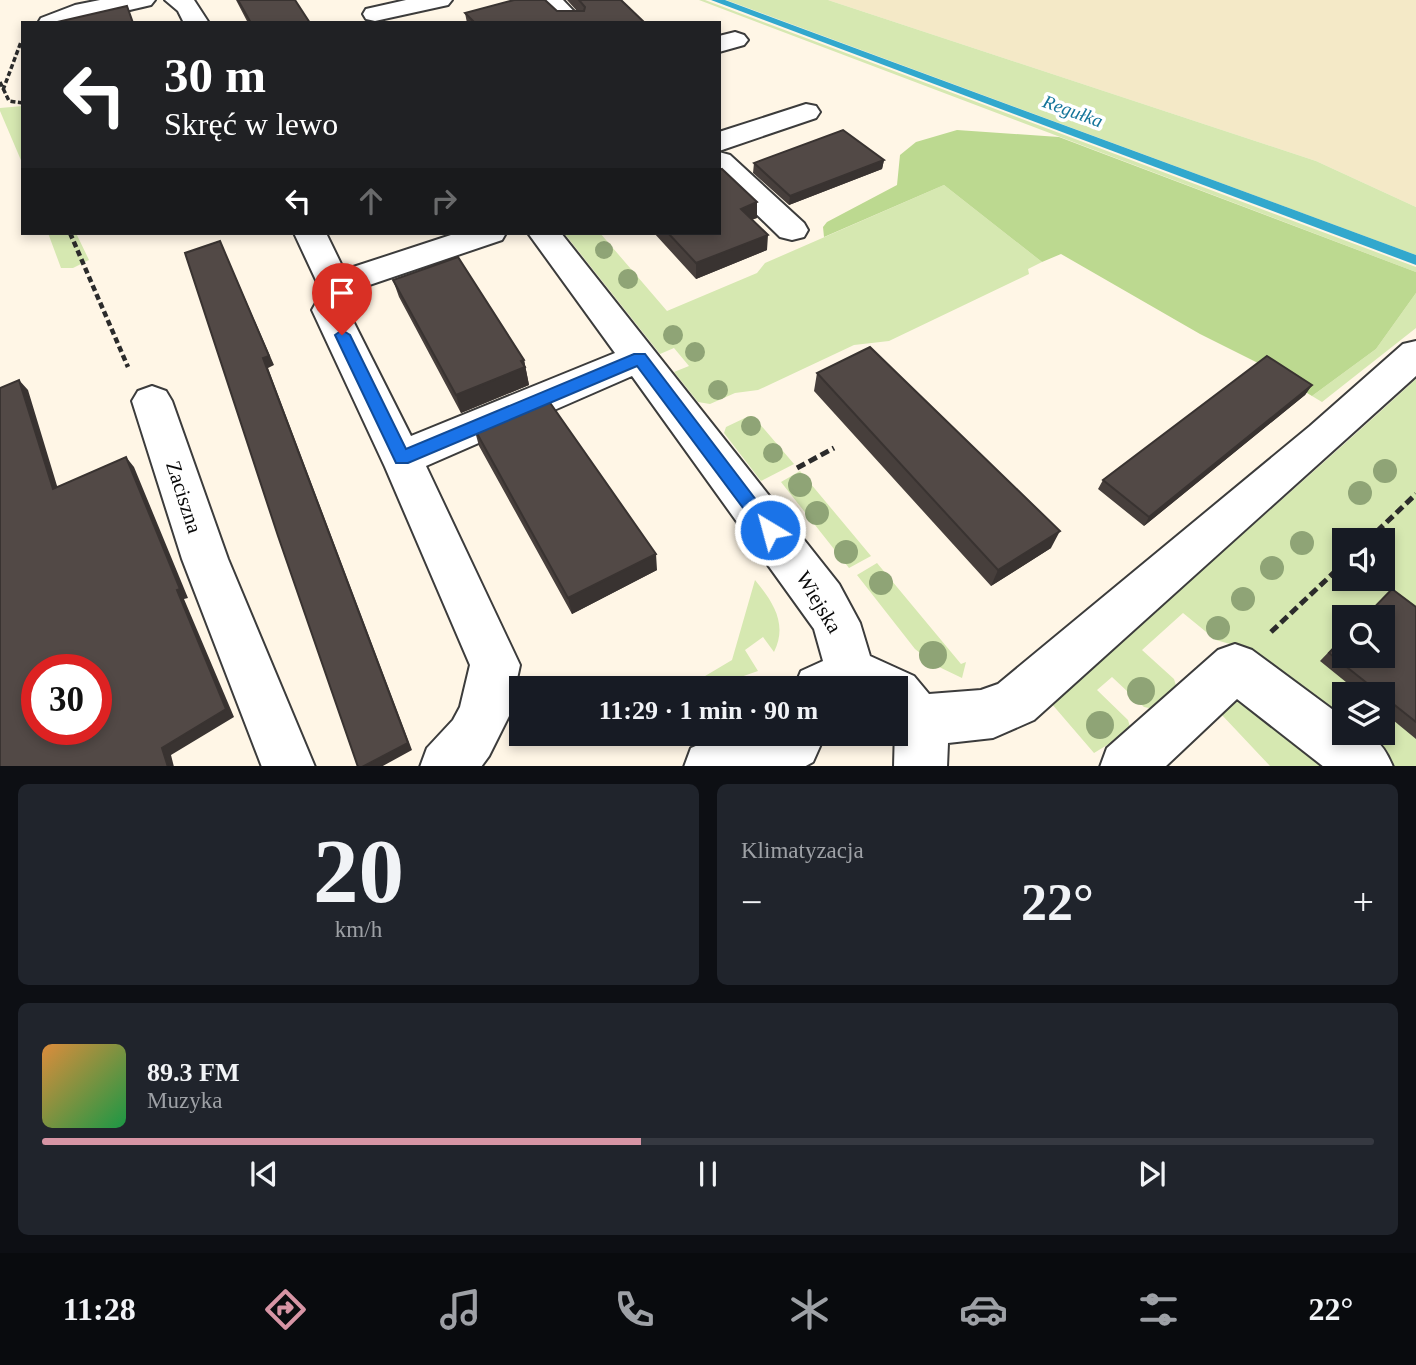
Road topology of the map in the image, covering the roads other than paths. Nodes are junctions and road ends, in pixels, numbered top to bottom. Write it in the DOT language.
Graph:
graph roads {
  1 [pos="143,0"];
  2 [pos="177,0"];
  3 [pos="440,0"];
  4 [pos="549,0"];
  5 [pos="374,12"];
  6 [pos="55,21"];
  7 [pos="196,21"];
  8 [pos="571,21"];
  9 [pos="806,112"];
  10 [pos="721,141"];
  11 [pos="721,163"];
  12 [pos="792,230"];
  13 [pos="311,235"];
  14 [pos="484,235"];
  15 [pos="546,235"];
  16 [pos="330,310"];
  17 [pos="1416,354"];
  18 [pos="639,358"];
  19 [pos="152,401"];
  20 [pos="402,458"];
  21 [pos="865,676"];
  22 [pos="908,708"];
  23 [pos="798,748"];
  24 [pos="289,766"];
  25 [pos="446,766"];
  26 [pos="710,766"];
  27 [pos="1126,766"];
  28 [pos="1367,766"];
  1 -- 6 [label="street"];
  2 -- 7 [label="street"];
  3 -- 5 [label="street"];
  4 -- 8 [label="street"];
  9 -- 10 [label="street"];
  11 -- 12 [label="street"];
  13 -- 14 [label="street"];
  15 -- 18 [label="street, Wiejska"];
  16 -- 20 [label="street"];
  17 -- 22 [label="street"];
  18 -- 20 [label="street"];
  18 -- 21 [label="street, Wiejska"];
  19 -- 24 [label="street, Zaciszna"];
  20 -- 25 [label="street"];
  23 -- 26 [label="street"];
  27 -- 28 [label="street"];
}
